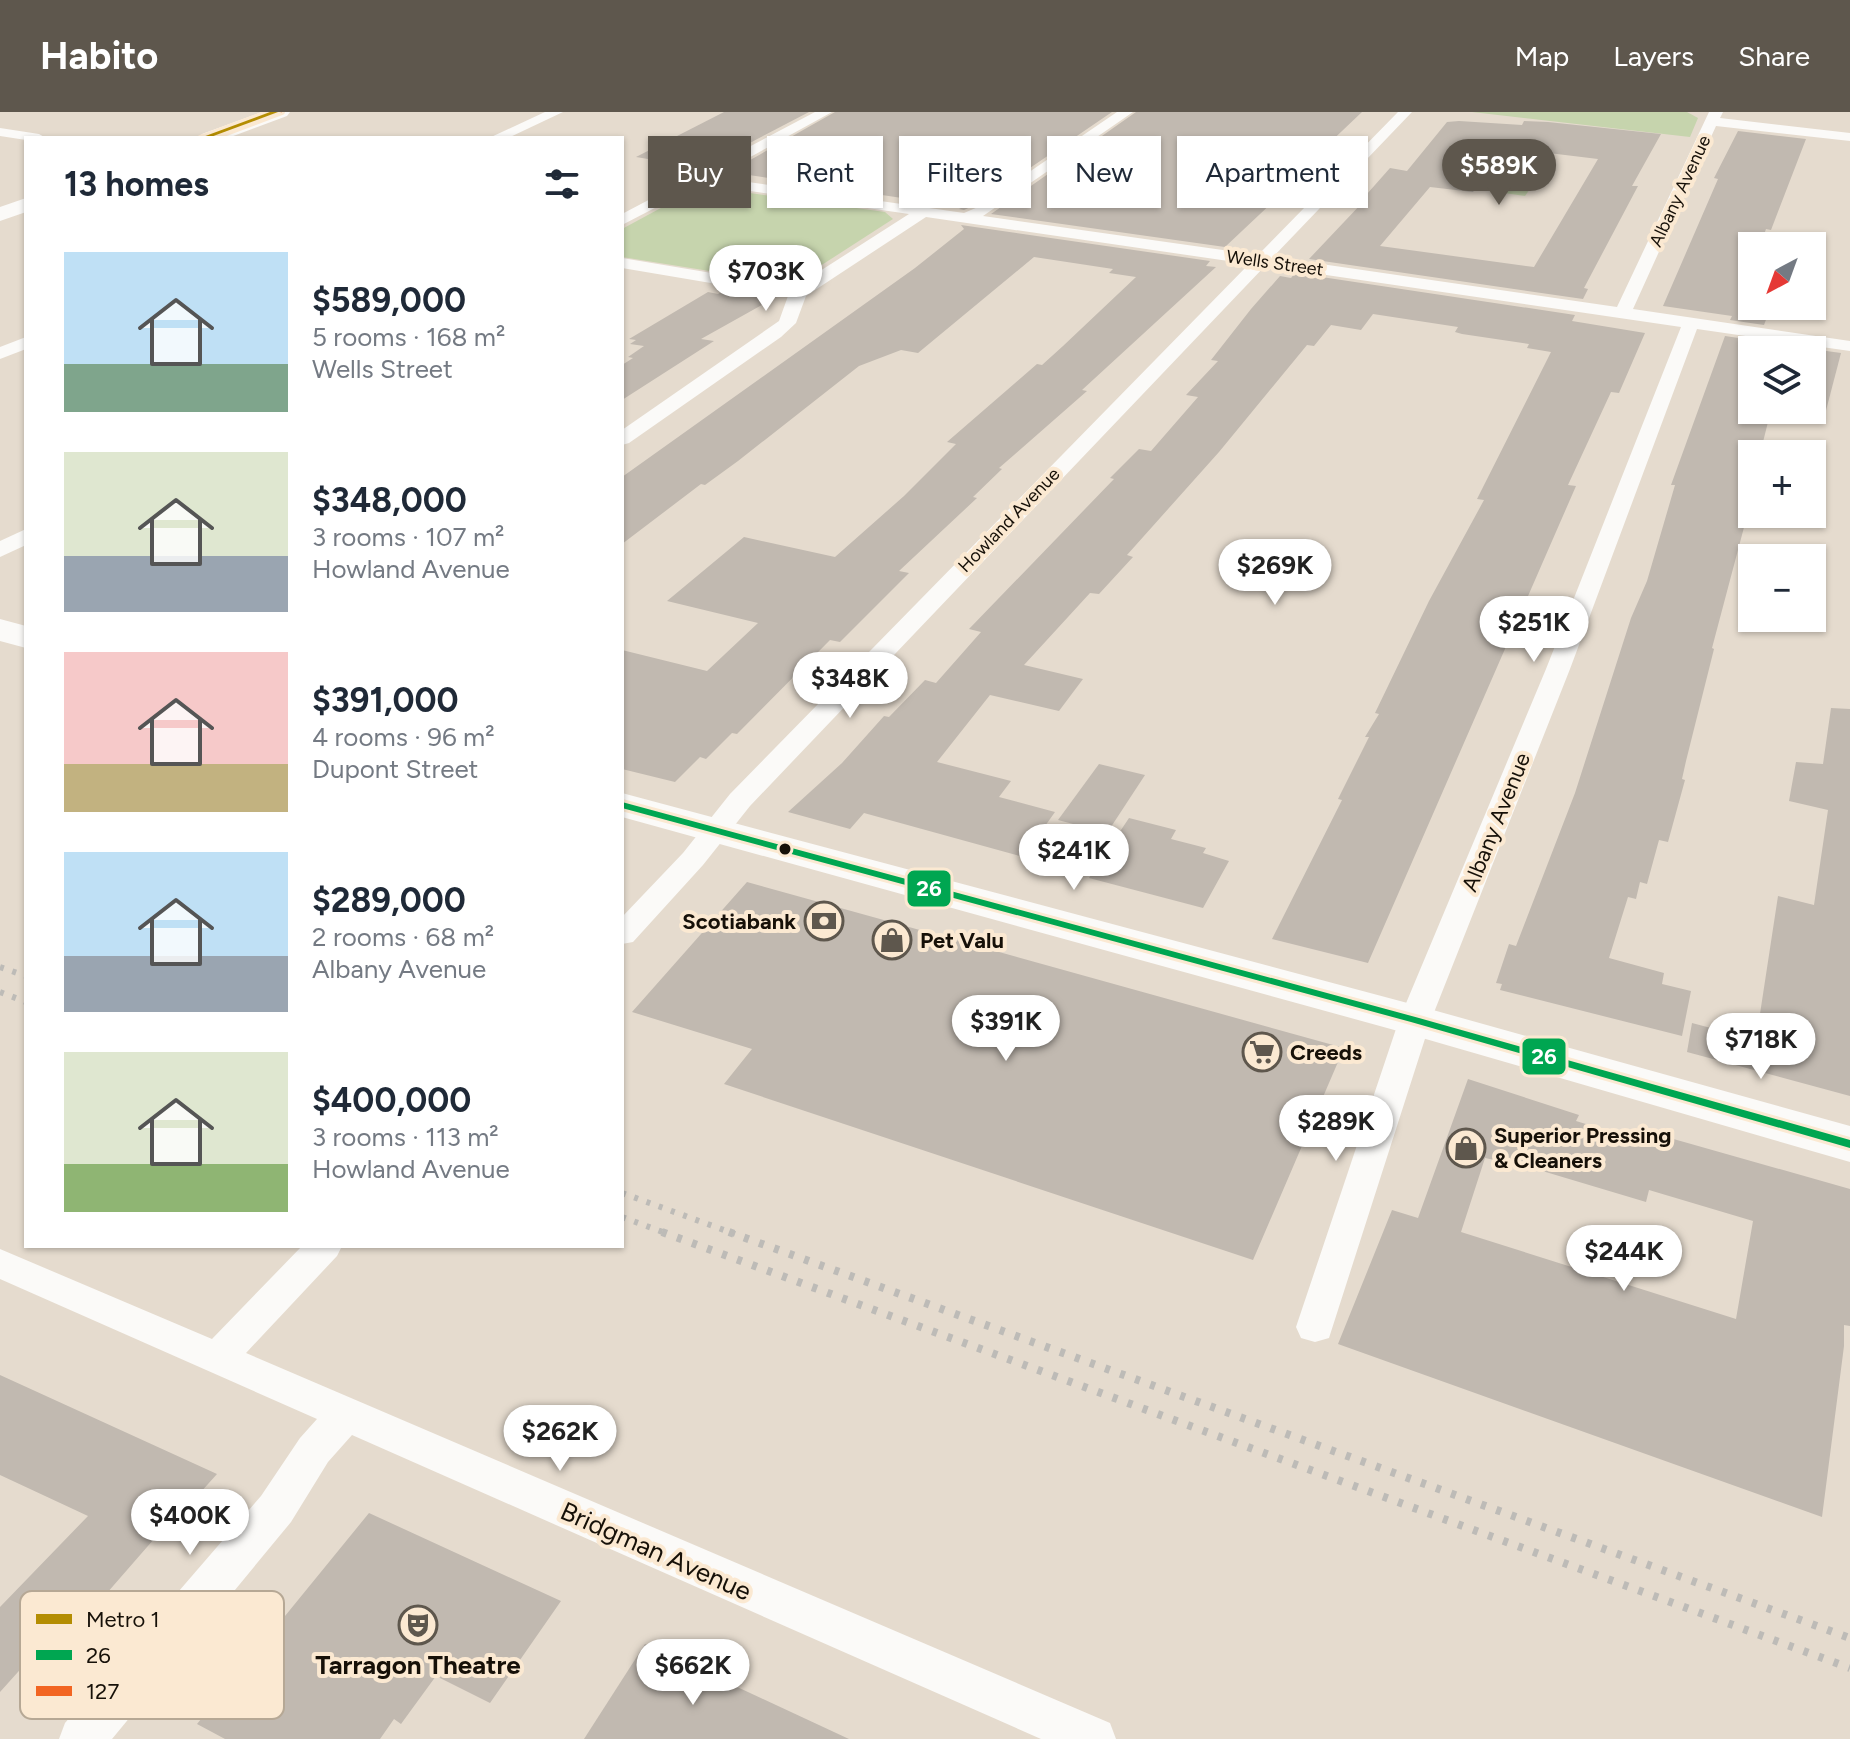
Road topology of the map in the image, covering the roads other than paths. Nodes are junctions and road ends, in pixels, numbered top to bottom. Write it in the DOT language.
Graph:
graph roads {
  1 [pos="280,112"];
  2 [pos="556,112"];
  3 [pos="825,112"];
  4 [pos="1126,112"];
  5 [pos="1405,112"];
  6 [pos="1714,114"];
  7 [pos="0,132"];
  8 [pos="26,136"];
  9 [pos="214,136"];
  10 [pos="501,136"];
  11 [pos="1850,137"];
  12 [pos="751,151"];
  13 [pos="751,187"];
  14 [pos="24,206"];
  15 [pos="648,206"];
  16 [pos="923,212"];
  17 [pos="0,214"];
  18 [pos="965,218"];
  19 [pos="624,219"];
  20 [pos="1262,261"];
  21 [pos="624,263"];
  22 [pos="798,293"];
  23 [pos="1623,313"];
  24 [pos="1691,323"];
  25 [pos="24,343"];
  26 [pos="1850,346"];
  27 [pos="0,354"];
  28 [pos="624,438"];
  29 [pos="24,537"];
  30 [pos="0,550"];
  31 [pos="0,630"];
  32 [pos="24,636"];
  33 [pos="624,806"];
  34 [pos="715,831"];
  35 [pos="624,933"];
  36 [pos="1415,1020"];
  37 [pos="1850,1144"];
  38 [pos="322,1248"];
  39 [pos="0,1263"];
  40 [pos="1315,1327"];
  41 [pos="217,1359"];
  42 [pos="345,1415"];
  43 [pos="207,1591"];
  44 [pos="99,1719"];
  45 [pos="82,1739"];
  46 [pos="1093,1739"];
  1 -- 9 [label="main road"];
  2 -- 10 [label="street"];
  3 -- 12 [label="street"];
  4 -- 18 [label="street"];
  5 -- 20 [label="street, Howland Avenue"];
  6 -- 11 [label="street"];
  6 -- 23 [label="street, Albany Avenue"];
  7 -- 8 [label="street"];
  13 -- 16 [label="street, Wells Street"];
  14 -- 17 [label="main road"];
  15 -- 19 [label="street"];
  16 -- 18 [label="street, Wells Street"];
  16 -- 22 [label="street"];
  18 -- 20 [label="street, Wells Street"];
  20 -- 23 [label="street, Wells Street"];
  20 -- 34 [label="street, Howland Avenue"];
  21 -- 22 [label="street"];
  22 -- 28 [label="street"];
  23 -- 24 [label="street, Wells Street"];
  24 -- 26 [label="street, Wells Street"];
  24 -- 36 [label="street, Albany Avenue"];
  25 -- 27 [label="street"];
  29 -- 30 [label="street"];
  31 -- 32 [label="main road"];
  33 -- 34 [label="main road"];
  34 -- 35 [label="street, Howland Avenue"];
  34 -- 36 [label="main road"];
  36 -- 37 [label="main road"];
  36 -- 40 [label="street, Albany Avenue"];
  38 -- 41 [label="street"];
  39 -- 41 [label="street, Bridgman Avenue"];
  41 -- 42 [label="street, Bridgman Avenue"];
  42 -- 43 [label="street"];
  42 -- 46 [label="street, Bridgman Avenue"];
  44 -- 45 [label="street"];
}
